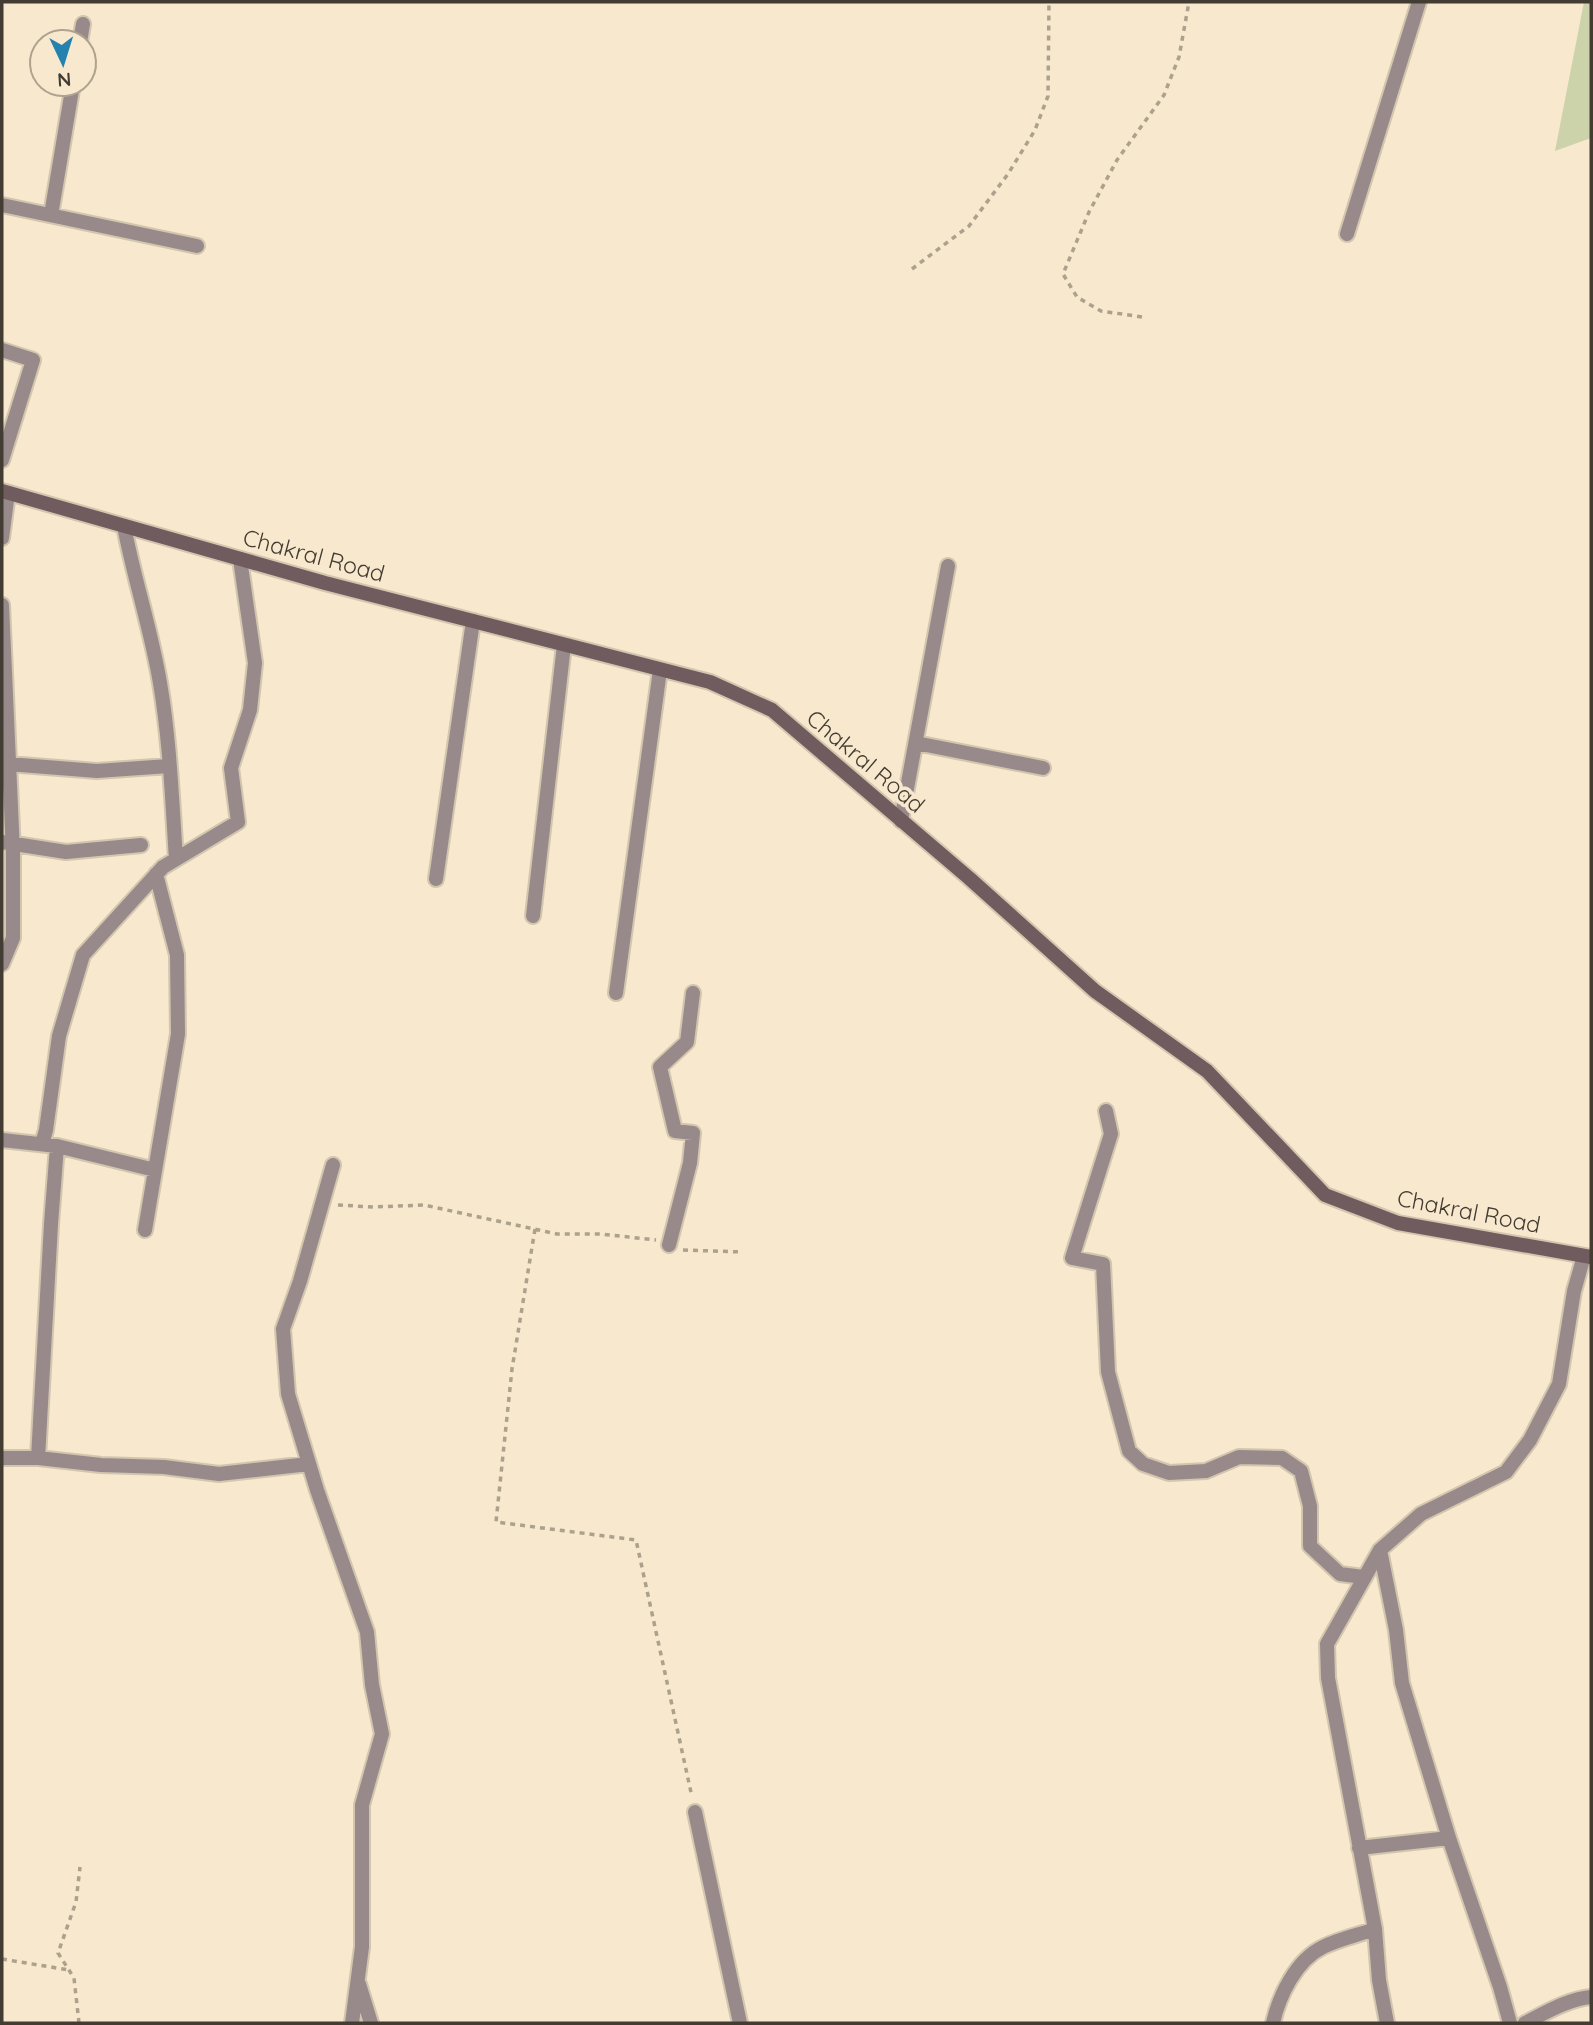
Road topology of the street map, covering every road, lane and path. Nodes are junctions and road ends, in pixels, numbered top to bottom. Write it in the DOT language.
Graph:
graph roads {
  1 [pos="1049,2"];
  2 [pos="1189,2"];
  3 [pos="1419,2"];
  4 [pos="83,24"];
  5 [pos="82,28"];
  6 [pos="71,98"];
  7 [pos="2,205"];
  8 [pos="51,215"];
  9 [pos="1347,234"];
  10 [pos="197,246"];
  11 [pos="912,269"];
  12 [pos="1142,317"];
  13 [pos="2,350"];
  14 [pos="2,460"];
  15 [pos="5,492"];
  16 [pos="124,526"];
  17 [pos="2,538"];
  18 [pos="240,559"];
  19 [pos="948,566"];
  20 [pos="2,605"];
  21 [pos="473,621"];
  22 [pos="564,645"];
  23 [pos="660,670"];
  24 [pos="916,743"];
  25 [pos="5,745"];
  26 [pos="8,764"];
  27 [pos="169,766"];
  28 [pos="1043,768"];
  29 [pos="901,821"];
  30 [pos="7,843"];
  31 [pos="141,845"];
  32 [pos="176,859"];
  33 [pos="156,874"];
  34 [pos="436,879"];
  35 [pos="533,916"];
  36 [pos="2,964"];
  37 [pos="616,993"];
  38 [pos="693,993"];
  39 [pos="1106,1111"];
  40 [pos="2,1140"];
  41 [pos="50,1145"];
  42 [pos="333,1165"];
  43 [pos="155,1170"];
  44 [pos="322,1204"];
  45 [pos="535,1228"];
  46 [pos="145,1230"];
  47 [pos="670,1245"];
  48 [pos="743,1252"];
  49 [pos="1588,1256"];
  50 [pos="2,1458"];
  51 [pos="38,1458"];
  52 [pos="309,1464"];
  53 [pos="1380,1549"];
  54 [pos="1363,1577"];
  55 [pos="695,1812"];
  56 [pos="1448,1838"];
  57 [pos="1359,1848"];
  58 [pos="80,1867"];
  59 [pos="1374,1929"];
  60 [pos="2,1959"];
  61 [pos="69,1970"];
  62 [pos="357,1980"];
  63 [pos="1591,1997"];
  64 [pos="79,2023"];
  65 [pos="352,2023"];
  66 [pos="370,2023"];
  67 [pos="740,2023"];
  68 [pos="1273,2023"];
  69 [pos="1387,2023"];
  70 [pos="1510,2023"];
  71 [pos="1525,2023"];
  1 -- 11 [label="path"];
  2 -- 12 [label="path"];
  3 -- 9 [label="street"];
  4 -- 5 [label="street"];
  6 -- 8 [label="street"];
  7 -- 8 [label="street"];
  8 -- 10 [label="street"];
  13 -- 14 [label="street"];
  15 -- 16 [label="street, Chakral Road"];
  15 -- 17 [label="street"];
  16 -- 18 [label="street, Chakral Road"];
  16 -- 27 [label="street"];
  18 -- 21 [label="street, Chakral Road"];
  18 -- 32 [label="street"];
  19 -- 24 [label="street"];
  20 -- 25 [label="street"];
  21 -- 22 [label="street, Chakral Road"];
  21 -- 34 [label="street"];
  22 -- 23 [label="street, Chakral Road"];
  22 -- 35 [label="street"];
  23 -- 29 [label="street, Chakral Road"];
  23 -- 37 [label="street"];
  24 -- 28 [label="street"];
  24 -- 29 [label="street"];
  25 -- 26 [label="street"];
  26 -- 27 [label="street"];
  26 -- 30 [label="street"];
  27 -- 32 [label="street"];
  29 -- 49 [label="street, Chakral Road"];
  30 -- 31 [label="street"];
  30 -- 36 [label="street"];
  32 -- 33 [label="street"];
  33 -- 41 [label="street"];
  33 -- 43 [label="street"];
  38 -- 47 [label="street"];
  39 -- 54 [label="street"];
  40 -- 41 [label="street"];
  41 -- 43 [label="street"];
  41 -- 51 [label="street"];
  42 -- 44 [label="street"];
  43 -- 46 [label="street"];
  44 -- 45 [label="path"];
  44 -- 52 [label="street"];
  45 -- 47 [label="path"];
  45 -- 55 [label="path"];
  47 -- 48 [label="path"];
  49 -- 53 [label="street"];
  50 -- 51 [label="street"];
  51 -- 52 [label="street"];
  52 -- 62 [label="street"];
  53 -- 54 [label="street"];
  53 -- 56 [label="street"];
  54 -- 57 [label="street"];
  55 -- 67 [label="street"];
  56 -- 57 [label="street"];
  56 -- 70 [label="street"];
  57 -- 59 [label="street"];
  58 -- 61 [label="path"];
  59 -- 68 [label="street"];
  59 -- 69 [label="street"];
  60 -- 61 [label="path"];
  61 -- 64 [label="path"];
  62 -- 65 [label="street"];
  62 -- 66 [label="street"];
  63 -- 71 [label="street"];
}
